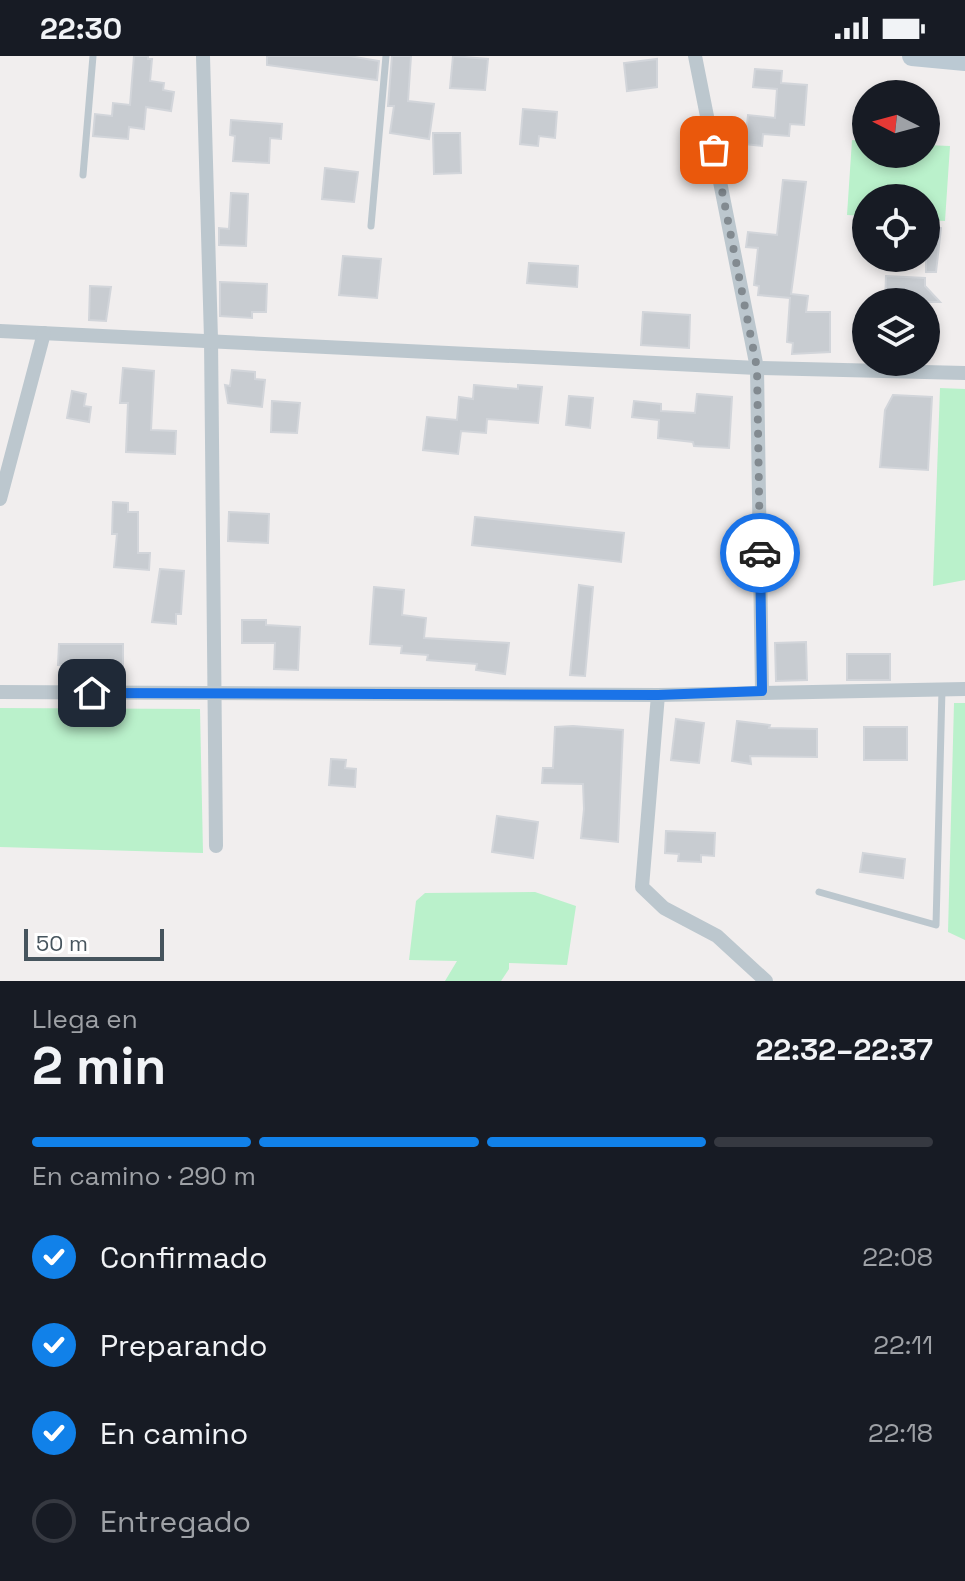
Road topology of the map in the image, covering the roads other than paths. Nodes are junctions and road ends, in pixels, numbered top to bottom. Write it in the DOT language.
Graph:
graph roads {
  1 [pos="93,56"];
  2 [pos="203,56"];
  3 [pos="386,56"];
  4 [pos="695,56"];
  5 [pos="912,56"];
  6 [pos="965,61"];
  7 [pos="83,175"];
  8 [pos="371,226"];
  9 [pos="0,331"];
  10 [pos="44,333"];
  11 [pos="211,339"];
  12 [pos="757,368"];
  13 [pos="965,373"];
  14 [pos="0,499"];
  15 [pos="942,689"];
  16 [pos="965,689"];
  17 [pos="762,691"];
  18 [pos="0,692"];
  19 [pos="214,694"];
  20 [pos="658,695"];
  21 [pos="216,846"];
  22 [pos="819,892"];
  23 [pos="766,981"];
  1 -- 7 [label="lane"];
  2 -- 11 [label="street"];
  3 -- 8 [label="lane"];
  4 -- 12 [label="street"];
  5 -- 6 [label="main road"];
  9 -- 10 [label="street"];
  10 -- 11 [label="street"];
  10 -- 14 [label="street"];
  11 -- 12 [label="street"];
  11 -- 19 [label="street"];
  12 -- 13 [label="street"];
  12 -- 17 [label="street"];
  15 -- 16 [label="street"];
  15 -- 17 [label="street"];
  15 -- 22 [label="lane"];
  17 -- 20 [label="street"];
  18 -- 19 [label="street"];
  19 -- 20 [label="street"];
  19 -- 21 [label="street"];
  20 -- 23 [label="street"];
}
